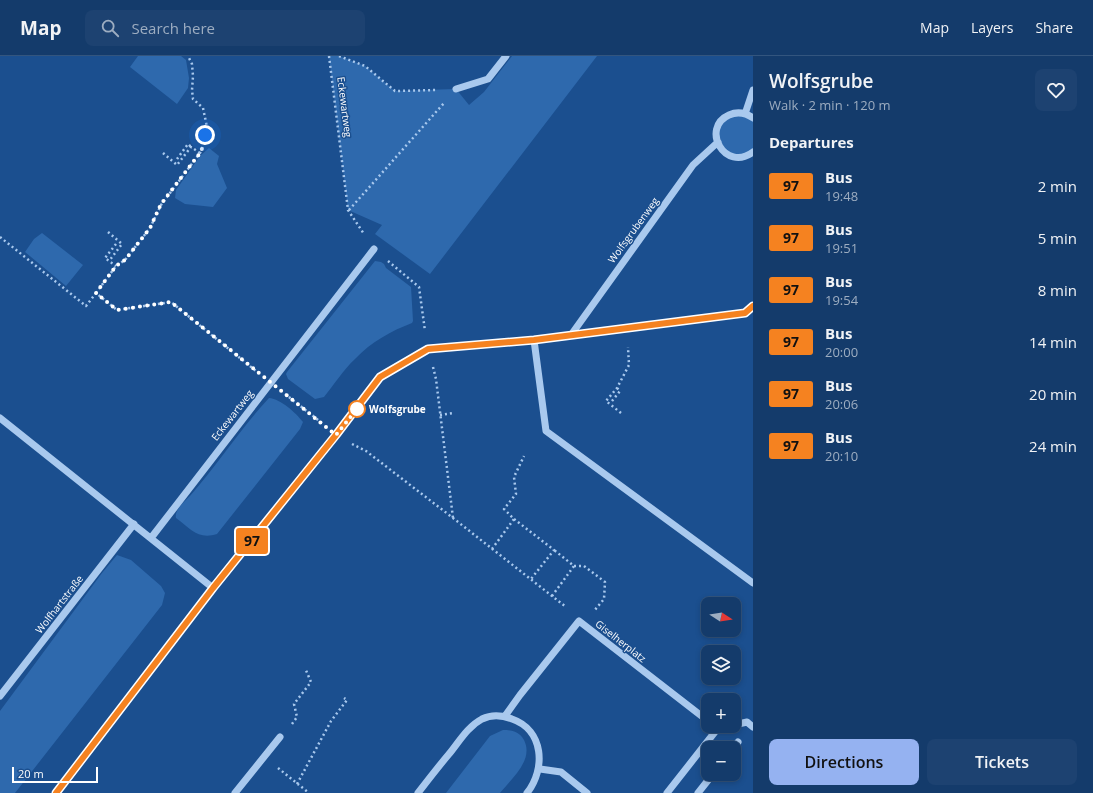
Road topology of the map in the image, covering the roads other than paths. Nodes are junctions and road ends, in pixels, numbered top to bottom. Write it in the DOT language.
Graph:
graph roads {
  1 [pos="506,56"];
  2 [pos="456,89"];
  3 [pos="753,90"];
  4 [pos="745,114"];
  5 [pos="753,118"];
  6 [pos="718,142"];
  7 [pos="753,152"];
  8 [pos="374,249"];
  9 [pos="753,306"];
  10 [pos="570,335"];
  11 [pos="534,340"];
  12 [pos="0,418"];
  13 [pos="134,524"];
  14 [pos="151,538"];
  15 [pos="753,583"];
  16 [pos="213,588"];
  17 [pos="0,696"];
  18 [pos="505,716"];
  19 [pos="701,716"];
  20 [pos="741,723"];
  21 [pos="753,727"];
  22 [pos="712,733"];
  23 [pos="280,737"];
  24 [pos="540,769"];
  25 [pos="707,781"];
  26 [pos="56,793"];
  27 [pos="235,793"];
  28 [pos="418,793"];
  29 [pos="527,793"];
  30 [pos="587,793"];
  31 [pos="667,793"];
  32 [pos="698,793"];
  1 -- 2 [label="street"];
  3 -- 4 [label="street"];
  4 -- 5 [label="street"];
  4 -- 6 [label="street"];
  6 -- 7 [label="street"];
  6 -- 10 [label="street, Wolfsgrubenweg"];
  8 -- 14 [label="street, Eckewartweg"];
  9 -- 10 [label="street"];
  10 -- 11 [label="street"];
  11 -- 15 [label="street"];
  11 -- 16 [label="street"];
  12 -- 13 [label="street"];
  13 -- 14 [label="street"];
  13 -- 17 [label="street, Wolfhartstraße"];
  14 -- 16 [label="street"];
  16 -- 26 [label="street"];
  18 -- 19 [label="street, Giselherplatz"];
  18 -- 24 [label="street"];
  18 -- 28 [label="street"];
  20 -- 21 [label="street"];
  22 -- 31 [label="street"];
  23 -- 27 [label="street"];
  24 -- 29 [label="street"];
  24 -- 30 [label="street"];
  25 -- 32 [label="street"];
}
